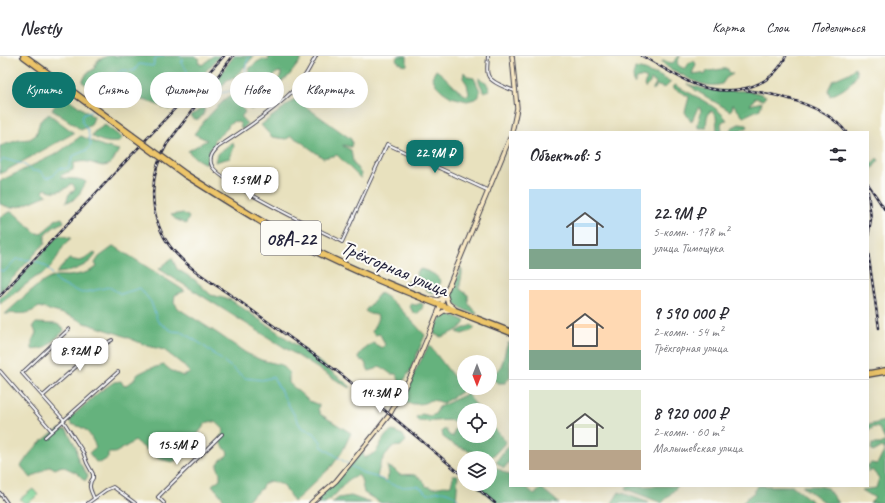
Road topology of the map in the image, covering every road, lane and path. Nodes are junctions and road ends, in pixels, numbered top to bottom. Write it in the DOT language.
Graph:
graph roads {
  1 [pos="24,56"];
  2 [pos="316,56"];
  3 [pos="488,56"];
  4 [pos="512,56"];
  5 [pos="515,91"];
  6 [pos="512,131"];
  7 [pos="509,141"];
  8 [pos="489,191"];
  9 [pos="402,289"];
  10 [pos="446,294"];
  11 [pos="442,305"];
  12 [pos="436,318"];
  13 [pos="478,320"];
  14 [pos="68,329"];
  15 [pos="509,332"];
  16 [pos="112,340"];
  17 [pos="0,371"];
  18 [pos="885,371"];
  19 [pos="118,372"];
  20 [pos="869,374"];
  21 [pos="43,396"];
  22 [pos="64,421"];
  23 [pos="52,431"];
  24 [pos="222,434"];
  25 [pos="45,437"];
  26 [pos="0,493"];
  27 [pos="94,498"];
  28 [pos="7,503"];
  29 [pos="88,503"];
  30 [pos="135,503"];
  31 [pos="164,503"];
  32 [pos="311,503"];
  1 -- 9 [label="highway, Трёхгорная улица / 08А-22, bridge"];
  2 -- 8 [label="street"];
  3 -- 5 [label="street"];
  4 -- 5 [label="main road"];
  5 -- 6 [label="main road"];
  7 -- 8 [label="main road"];
  8 -- 10 [label="main road"];
  9 -- 10 [label="main road"];
  9 -- 11 [label="highway, Трёхгорная улица / 08А-22"];
  9 -- 12 [label="main road"];
  10 -- 11 [label="main road"];
  10 -- 13 [label="main road"];
  11 -- 12 [label="main road"];
  11 -- 13 [label="highway, Трёхгорная улица / 08А-22"];
  12 -- 13 [label="main road"];
  12 -- 32 [label="main road"];
  13 -- 15 [label="highway, Трёхгорная улица / 08А-22"];
  14 -- 21 [label="street"];
  16 -- 21 [label="street"];
  17 -- 23 [label="street"];
  18 -- 20 [label="highway"];
  19 -- 22 [label="street"];
  21 -- 22 [label="street"];
  22 -- 23 [label="street"];
  22 -- 27 [label="street"];
  23 -- 25 [label="street"];
  24 -- 31 [label="street"];
  26 -- 28 [label="street"];
  27 -- 29 [label="street"];
  27 -- 30 [label="street"];
}
